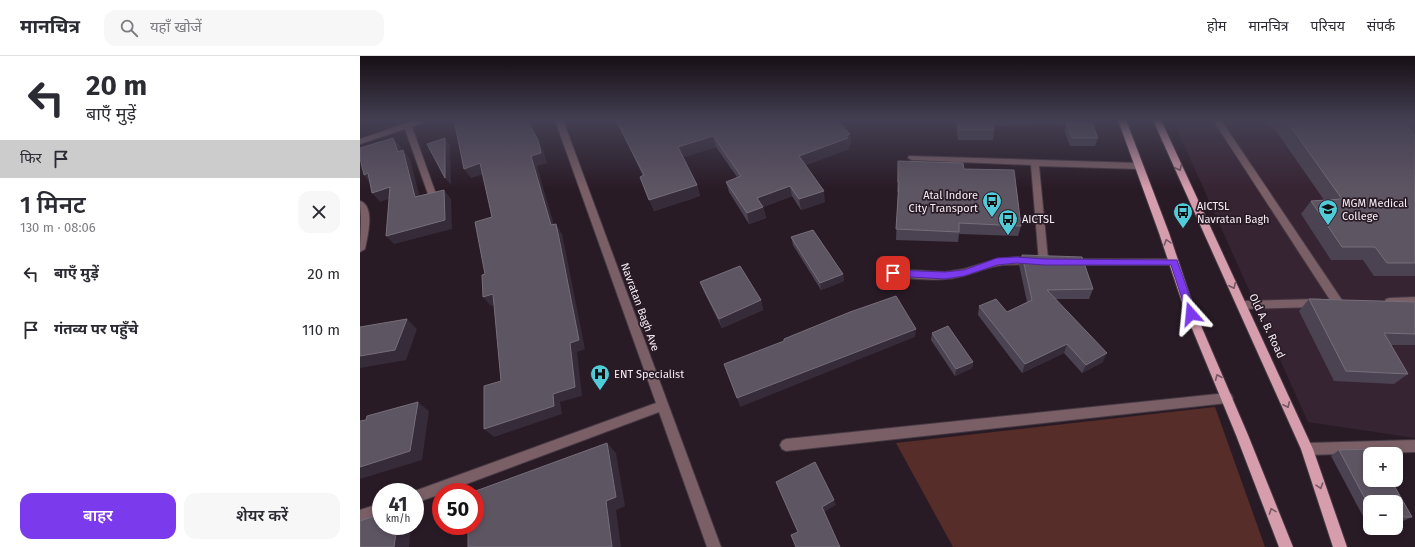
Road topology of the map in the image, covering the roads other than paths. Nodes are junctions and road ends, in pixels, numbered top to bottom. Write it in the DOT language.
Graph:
graph roads {
  1 [pos="414,143"];
  2 [pos="567,143"];
  3 [pos="1130,143"];
  4 [pos="1168,143"];
  5 [pos="1233,143"];
  6 [pos="912,158"];
  7 [pos="1034,163"];
  8 [pos="1139,166"];
  9 [pos="432,194"];
  10 [pos="360,204"];
  11 [pos="360,248"];
  12 [pos="1044,262"];
  13 [pos="1174,262"];
  14 [pos="893,273"];
  15 [pos="1415,301"];
  16 [pos="1376,302"];
  17 [pos="1242,305"];
  18 [pos="1227,398"];
  19 [pos="662,406"];
  20 [pos="786,445"];
  21 [pos="1415,446"];
  22 [pos="1308,449"];
  23 [pos="424,494"];
  24 [pos="372,512"];
  25 [pos="360,517"];
  26 [pos="714,547"];
  27 [pos="1286,547"];
  28 [pos="1340,547"];
  1 -- 9 [label="street"];
  2 -- 19 [label="street, Navratan Bagh Ave"];
  3 -- 8 [label="main road"];
  4 -- 17 [label="main road, Old A. B. Road, one-way"];
  5 -- 17 [label="street"];
  6 -- 7 [label="street"];
  7 -- 8 [label="street"];
  7 -- 12 [label="street"];
  13 -- 8 [label="main road, one-way"];
  10 -- 11 [label="street"];
  12 -- 13 [label="street"];
  12 -- 14 [label="street"];
  18 -- 13 [label="main road, one-way"];
  15 -- 16 [label="street"];
  17 -- 22 [label="main road, Old A. B. Road, one-way"];
  18 -- 20 [label="street"];
  27 -- 18 [label="main road, one-way"];
  19 -- 23 [label="street"];
  19 -- 26 [label="street, Navratan Bagh Ave"];
  21 -- 22 [label="street"];
  22 -- 28 [label="main road, Old A. B. Road, one-way"];
  24 -- 25 [label="street"];
}
